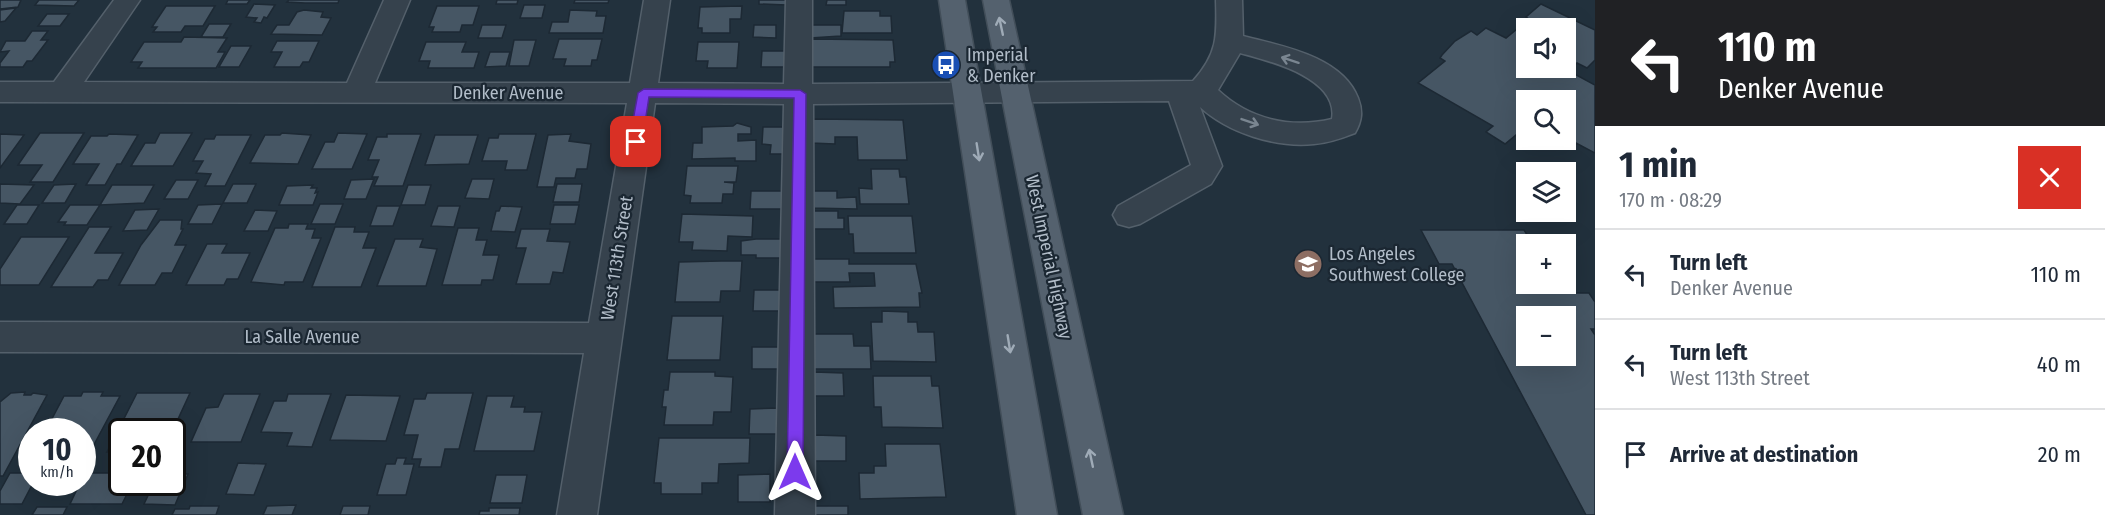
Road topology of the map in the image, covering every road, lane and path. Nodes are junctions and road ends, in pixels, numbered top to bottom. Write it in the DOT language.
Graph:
graph roads {
  1 [pos="127,0"];
  2 [pos="397,0"];
  3 [pos="657,0"];
  4 [pos="799,0"];
  5 [pos="952,0"];
  6 [pos="996,0"];
  7 [pos="1228,0"];
  8 [pos="1231,42"];
  9 [pos="0,92"];
  10 [pos="62,92"];
  11 [pos="1015,92"];
  12 [pos="1191,92"];
  13 [pos="357,93"];
  14 [pos="644,93"];
  15 [pos="800,94"];
  16 [pos="968,94"];
  17 [pos="1129,215"];
  18 [pos="0,337"];
  19 [pos="604,338"];
  20 [pos="577,515"];
  21 [pos="795,515"];
  22 [pos="1037,515"];
  23 [pos="1103,515"];
  1 -- 10 [label="street"];
  2 -- 13 [label="street"];
  3 -- 14 [label="street, West 113th Street"];
  4 -- 15 [label="street"];
  5 -- 16 [label="main road"];
  11 -- 6 [label="main road, West Imperial Highway, one-way"];
  7 -- 8 [label="street"];
  8 -- 12 [label="street"];
  12 -- 8 [label="street, one-way"];
  9 -- 10 [label="street, Denker Avenue"];
  10 -- 13 [label="street, Denker Avenue"];
  11 -- 12 [label="street, Denker Avenue"];
  11 -- 16 [label="street, Denker Avenue"];
  23 -- 11 [label="main road, West Imperial Highway, one-way"];
  12 -- 17 [label="street"];
  13 -- 14 [label="street, Denker Avenue"];
  14 -- 15 [label="street, Denker Avenue"];
  14 -- 19 [label="street, West 113th Street"];
  15 -- 16 [label="street, Denker Avenue"];
  15 -- 21 [label="street"];
  16 -- 22 [label="main road, one-way"];
  18 -- 19 [label="street, La Salle Avenue"];
  19 -- 20 [label="street, West 113th Street"];
}
